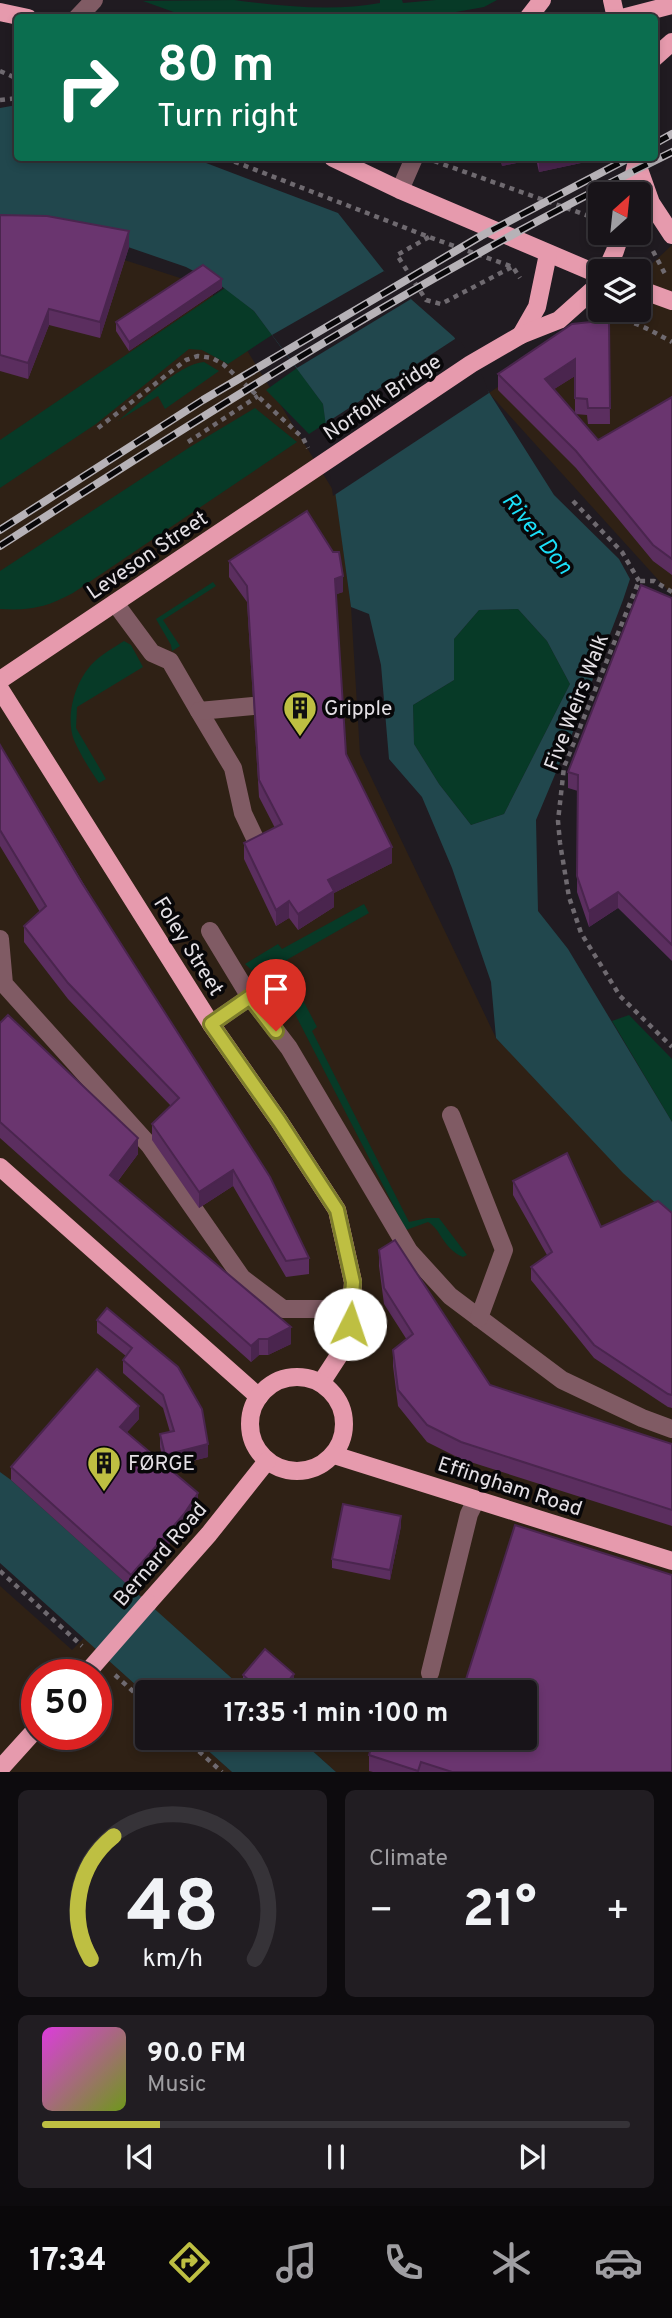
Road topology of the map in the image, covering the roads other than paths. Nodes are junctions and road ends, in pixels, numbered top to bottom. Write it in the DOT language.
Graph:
graph roads {
  1 [pos="94,0"];
  2 [pos="542,0"];
  3 [pos="672,5"];
  4 [pos="81,14"];
  5 [pos="531,14"];
  6 [pos="637,14"];
  7 [pos="672,43"];
  8 [pos="658,55"];
  9 [pos="339,161"];
  10 [pos="413,161"];
  11 [pos="635,161"];
  12 [pos="631,182"];
  13 [pos="400,190"];
  14 [pos="672,235"];
  15 [pos="548,254"];
  16 [pos="588,270"];
  17 [pos="651,293"];
  18 [pos="588,295"];
  19 [pos="672,301"];
  20 [pos="521,335"];
  21 [pos="318,468"];
  22 [pos="115,603"];
  23 [pos="0,680"];
  24 [pos="0,689"];
  25 [pos="254,706"];
  26 [pos="199,710"];
  27 [pos="261,851"];
  28 [pos="210,930"];
  29 [pos="0,939"];
  30 [pos="2,986"];
  31 [pos="250,997"];
  32 [pos="211,1024"];
  33 [pos="451,1115"];
  34 [pos="0,1167"];
  35 [pos="351,1309"];
  36 [pos="479,1318"];
  37 [pos="321,1383"];
  38 [pos="259,1397"];
  39 [pos="672,1429"];
  40 [pos="334,1455"];
  41 [pos="267,1461"];
  42 [pos="477,1500"];
  43 [pos="672,1562"];
  44 [pos="99,1659"];
  45 [pos="430,1673"];
  46 [pos="21,1745"];
  47 [pos="0,1767"];
  1 -- 4 [label="lane"];
  2 -- 5 [label="main road"];
  3 -- 6 [label="main road"];
  7 -- 8 [label="main road"];
  9 -- 13 [label="main road"];
  10 -- 13 [label="lane"];
  11 -- 12 [label="main road"];
  11 -- 14 [label="main road"];
  13 -- 15 [label="main road"];
  15 -- 16 [label="main road"];
  15 -- 20 [label="main road"];
  17 -- 19 [label="main road"];
  18 -- 20 [label="main road"];
  20 -- 21 [label="main road, Norfolk Bridge"];
  21 -- 22 [label="main road, Leveson Street"];
  22 -- 23 [label="main road, Leveson Street"];
  22 -- 26 [label="lane"];
  24 -- 32 [label="main road, Foley Street"];
  25 -- 26 [label="lane"];
  26 -- 27 [label="lane"];
  28 -- 31 [label="lane"];
  29 -- 30 [label="lane"];
  30 -- 35 [label="lane"];
  31 -- 32 [label="lane"];
  31 -- 36 [label="lane"];
  32 -- 35 [label="main road, Foley Street"];
  33 -- 36 [label="lane"];
  34 -- 38 [label="main road"];
  35 -- 37 [label="main road, Foley Street"];
  36 -- 39 [label="lane"];
  37 -- 38 [label="main road"];
  37 -- 40 [label="main road"];
  38 -- 41 [label="main road"];
  40 -- 41 [label="main road"];
  40 -- 42 [label="main road, Effingham Road"];
  41 -- 44 [label="main road, Bernard Road, bridge"];
  42 -- 43 [label="main road, Effingham Road"];
  42 -- 45 [label="lane"];
  46 -- 47 [label="main road"];
}
